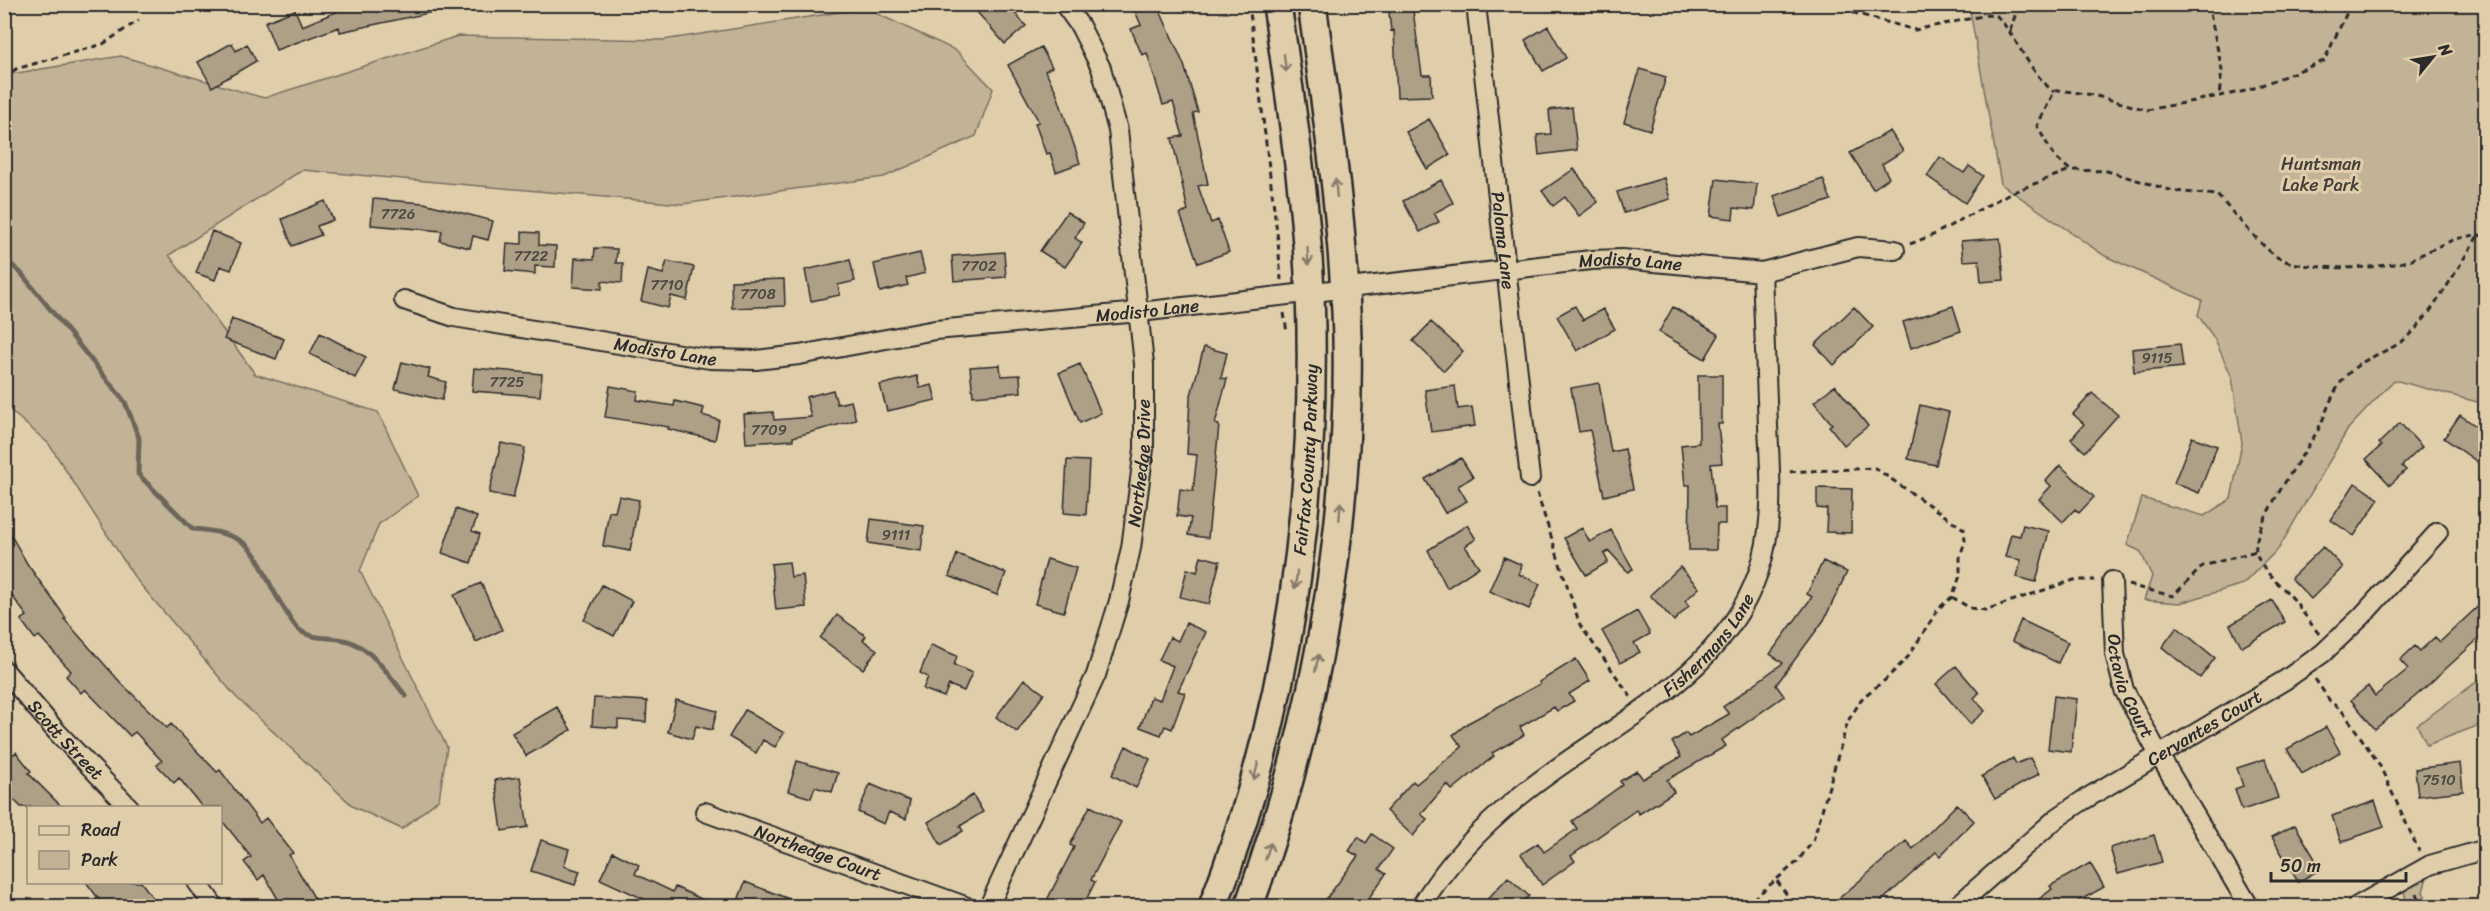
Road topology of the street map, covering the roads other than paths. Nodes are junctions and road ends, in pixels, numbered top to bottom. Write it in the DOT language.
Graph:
graph roads {
  1 [pos="1064,4"];
  2 [pos="1277,4"];
  3 [pos="1312,4"];
  4 [pos="1476,4"];
  5 [pos="1894,250"];
  6 [pos="1506,269"];
  7 [pos="1762,272"];
  8 [pos="1344,288"];
  9 [pos="1310,292"];
  10 [pos="404,300"];
  11 [pos="1140,312"];
  12 [pos="1530,478"];
  13 [pos="2438,532"];
  14 [pos="2112,581"];
  15 [pos="4,670"];
  16 [pos="2159,755"];
  17 [pos="129,806"];
  18 [pos="705,812"];
  19 [pos="2486,849"];
  20 [pos="198,884"];
  21 [pos="214,906"];
  22 [pos="965,906"];
  23 [pos="989,906"];
  24 [pos="1213,906"];
  25 [pos="1249,906"];
  26 [pos="1421,906"];
  27 [pos="1957,906"];
  28 [pos="2249,906"];
  29 [pos="2357,906"];
  1 -- 11 [label="street, Northedge Drive"];
  2 -- 9 [label="highway, Fairfax County Parkway, one-way"];
  8 -- 3 [label="highway, Fairfax County Parkway, one-way"];
  4 -- 6 [label="street, Paloma Lane"];
  5 -- 7 [label="street, Modisto Lane"];
  6 -- 7 [label="street, Modisto Lane"];
  6 -- 8 [label="street, Modisto Lane"];
  6 -- 12 [label="street, Paloma Lane"];
  7 -- 26 [label="street, Fishermans Lane"];
  8 -- 9 [label="street, Modisto Lane"];
  25 -- 8 [label="highway, Fairfax County Parkway, one-way"];
  9 -- 11 [label="street, Modisto Lane"];
  9 -- 24 [label="highway, Fairfax County Parkway, one-way"];
  10 -- 11 [label="street, Modisto Lane"];
  11 -- 23 [label="street, Northedge Drive"];
  13 -- 16 [label="street, Cervantes Court"];
  14 -- 16 [label="street, Octavia Court"];
  15 -- 17 [label="street, Scott Street"];
  16 -- 27 [label="street, Cervantes Court"];
  16 -- 28 [label="street, Octavia Court"];
  18 -- 22 [label="street, Northedge Court"];
  19 -- 29 [label="street"];
  20 -- 21 [label="street"];
}
